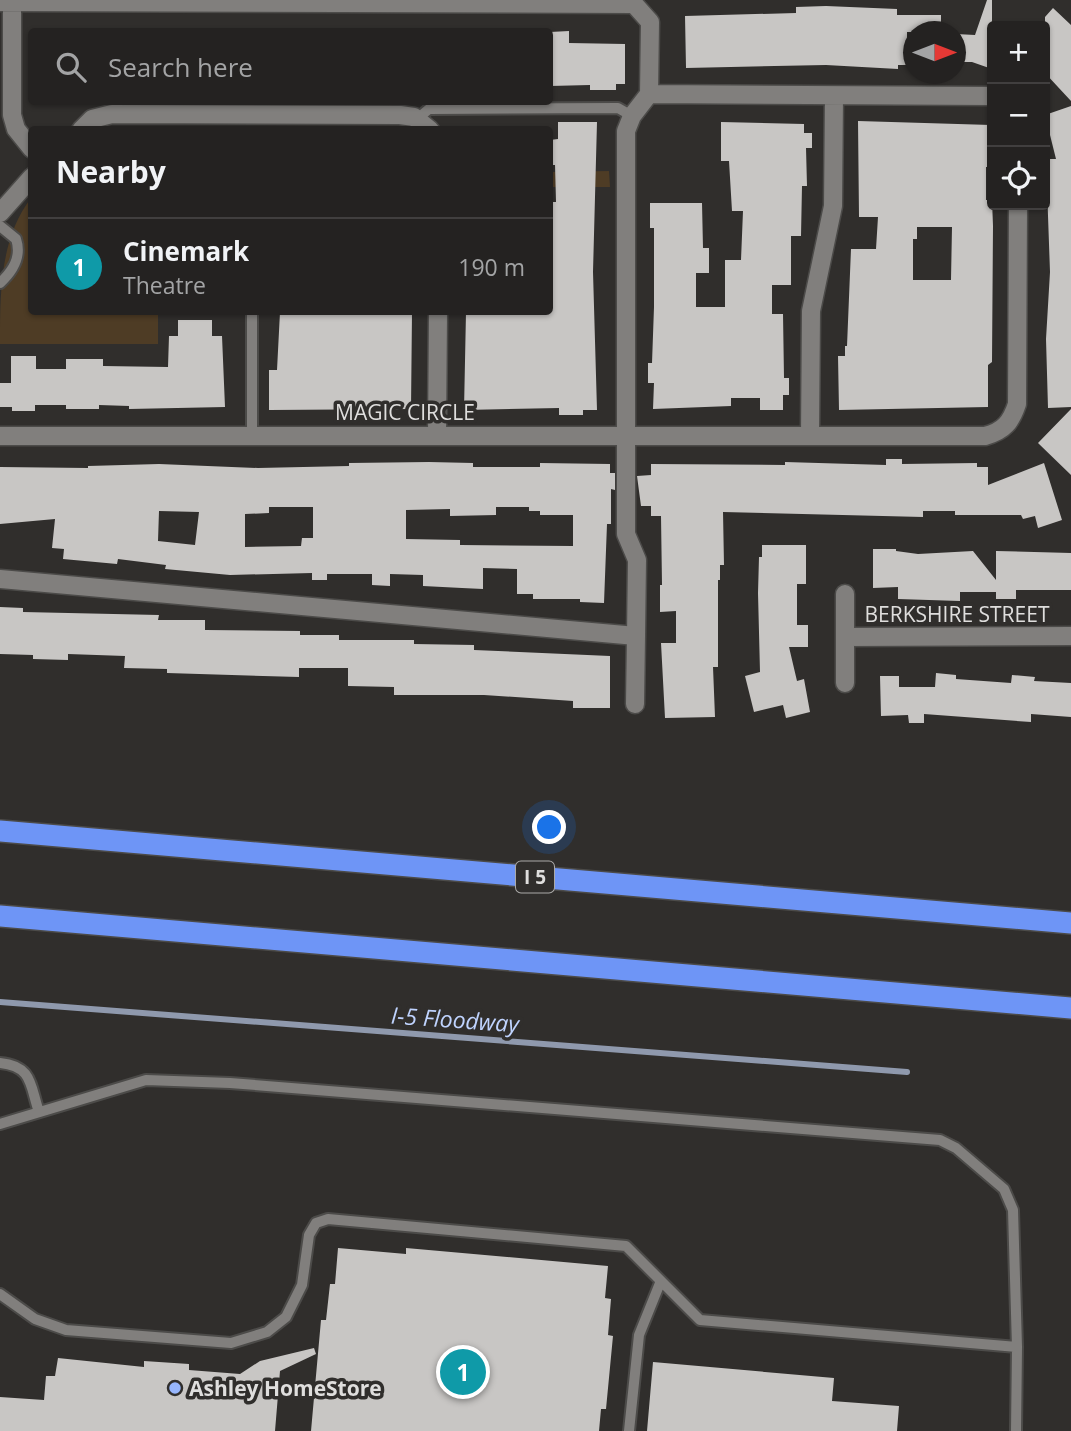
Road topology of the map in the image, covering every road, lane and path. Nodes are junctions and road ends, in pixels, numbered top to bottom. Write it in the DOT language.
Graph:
graph roads {
  1 [pos="8,1"];
  2 [pos="635,2"];
  3 [pos="649,94"];
  4 [pos="834,96"];
  5 [pos="987,96"];
  6 [pos="632,116"];
  7 [pos="87,124"];
  8 [pos="423,124"];
  9 [pos="28,144"];
  10 [pos="28,182"];
  11 [pos="1018,210"];
  12 [pos="0,213"];
  13 [pos="0,226"];
  14 [pos="0,284"];
  15 [pos="252,315"];
  16 [pos="438,315"];
  17 [pos="252,435"];
  18 [pos="437,435"];
  19 [pos="0,436"];
  20 [pos="626,436"];
  21 [pos="810,436"];
  22 [pos="0,579"];
  23 [pos="845,594"];
  24 [pos="636,636"];
  25 [pos="1071,636"];
  26 [pos="845,637"];
  27 [pos="845,683"];
  28 [pos="635,704"];
  29 [pos="0,831"];
  30 [pos="0,916"];
  31 [pos="1071,923"];
  32 [pos="1071,1007"];
  33 [pos="0,1063"];
  34 [pos="39,1112"];
  35 [pos="0,1124"];
  36 [pos="660,1283"];
  37 [pos="0,1294"];
  38 [pos="1017,1347"];
  39 [pos="629,1431"];
  40 [pos="1016,1431"];
  1 -- 2 [label="street"];
  1 -- 9 [label="street"];
  2 -- 3 [label="street"];
  3 -- 4 [label="street"];
  3 -- 6 [label="street"];
  4 -- 5 [label="street"];
  4 -- 21 [label="street"];
  6 -- 8 [label="lane"];
  6 -- 20 [label="street"];
  7 -- 8 [label="street"];
  10 -- 12 [label="street"];
  11 -- 21 [label="street, MAGIC CIRCLE"];
  13 -- 14 [label="lane"];
  15 -- 17 [label="lane"];
  16 -- 18 [label="street"];
  17 -- 18 [label="street, MAGIC CIRCLE"];
  17 -- 19 [label="street, MAGIC CIRCLE"];
  18 -- 20 [label="street, MAGIC CIRCLE"];
  20 -- 21 [label="street, MAGIC CIRCLE"];
  20 -- 24 [label="street"];
  22 -- 24 [label="street"];
  23 -- 26 [label="street, BERKSHIRE STREET"];
  24 -- 28 [label="street"];
  25 -- 26 [label="street, BERKSHIRE STREET"];
  26 -- 27 [label="street"];
  29 -- 31 [label="highway, I 5"];
  30 -- 32 [label="highway"];
  33 -- 34 [label="lane"];
  34 -- 35 [label="lane"];
  34 -- 38 [label="lane"];
  36 -- 37 [label="lane"];
  36 -- 38 [label="lane"];
  36 -- 39 [label="lane"];
  38 -- 40 [label="lane"];
}
